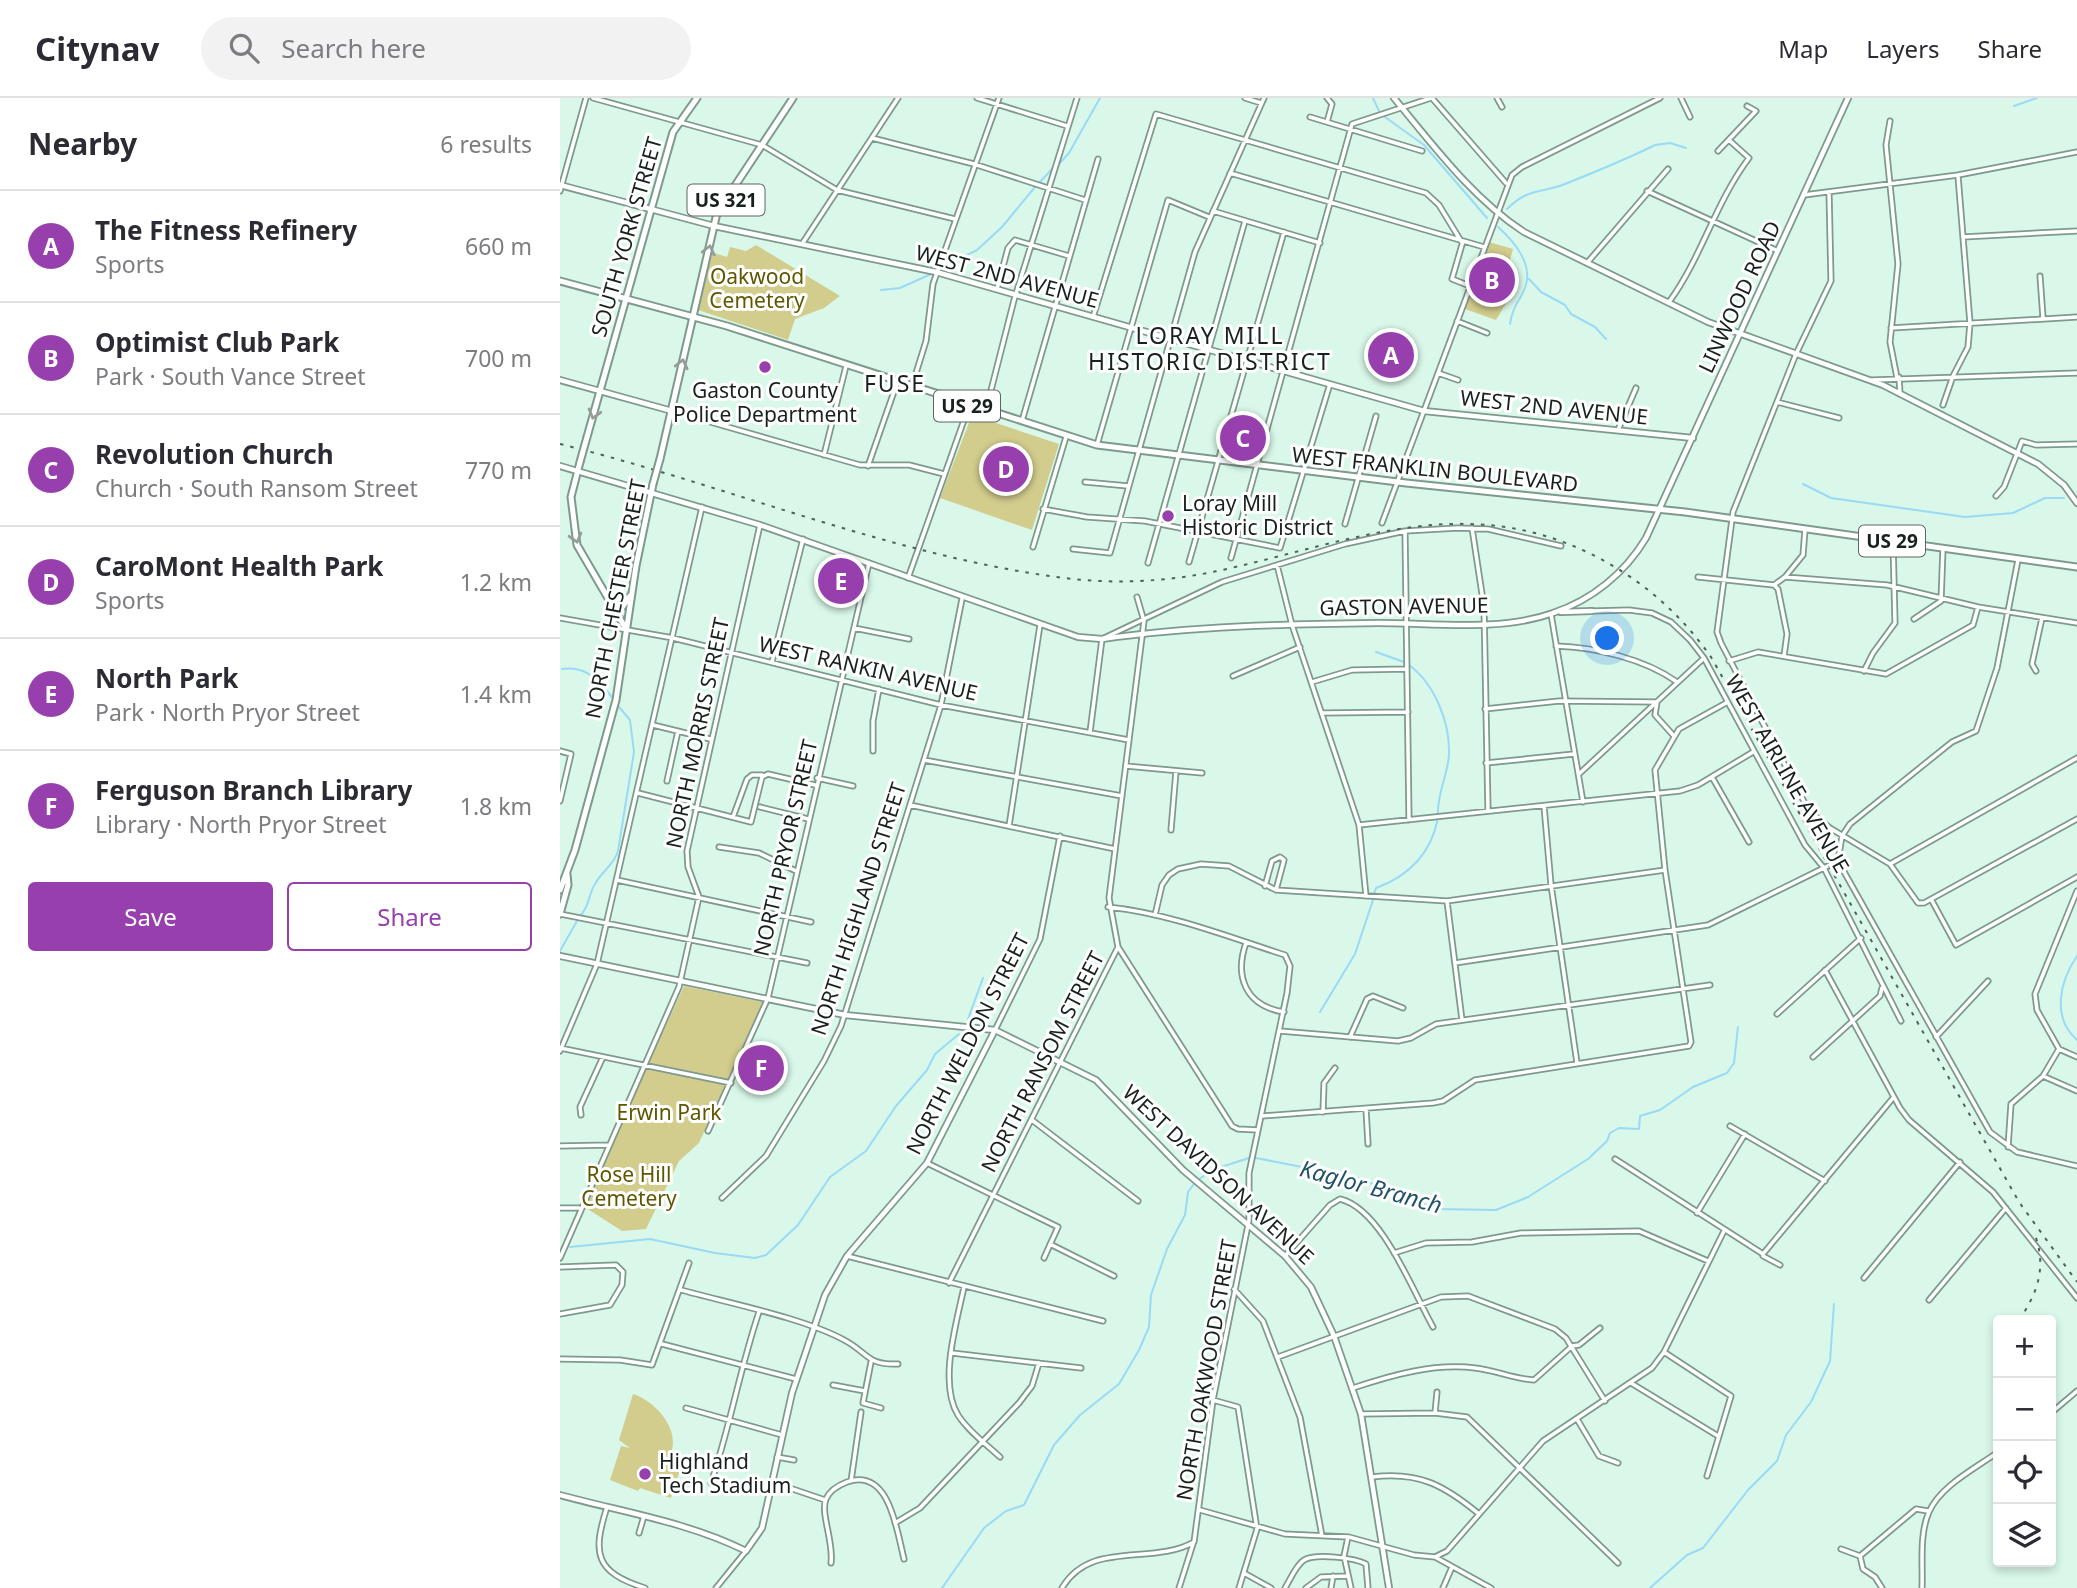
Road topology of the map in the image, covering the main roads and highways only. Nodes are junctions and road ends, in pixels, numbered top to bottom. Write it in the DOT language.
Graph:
graph roads {
  1 [pos="697,98"];
  2 [pos="793,98"];
  3 [pos="560,281"];
  4 [pos="627,299"];
  5 [pos="693,317"];
  6 [pos="2077,567"];
  7 [pos="632,590"];
  8 [pos="610,601"];
  9 [pos="626,629"];
  10 [pos="567,874"];
  11 [pos="560,890"];
  12 [pos="560,914"];
  1 -- 4 [label="main road, SOUTH YORK STREET / US 321"];
  5 -- 2 [label="main road, US 321, one-way"];
  3 -- 4 [label="main road, WEST FRANKLIN BOULEVARD / US 29"];
  4 -- 5 [label="main road, WEST FRANKLIN BOULEVARD / US 29"];
  4 -- 8 [label="main road, SOUTH YORK STREET / US 321, one-way, bridge"];
  5 -- 6 [label="main road, WEST FRANKLIN BOULEVARD / US 29"];
  7 -- 5 [label="main road, NORTH CHESTER STREET / US 321, one-way, bridge"];
  7 -- 8 [label="main road"];
  7 -- 9 [label="main road, NORTH CHESTER STREET / US 321"];
  8 -- 9 [label="main road, US 321"];
  9 -- 10 [label="main road, NORTH CHESTER STREET / US 321"];
  10 -- 11 [label="main road, NORTH CHESTER STREET / US 321"];
  10 -- 12 [label="main road, NORTH CHESTER STREET / US 321"];
}
